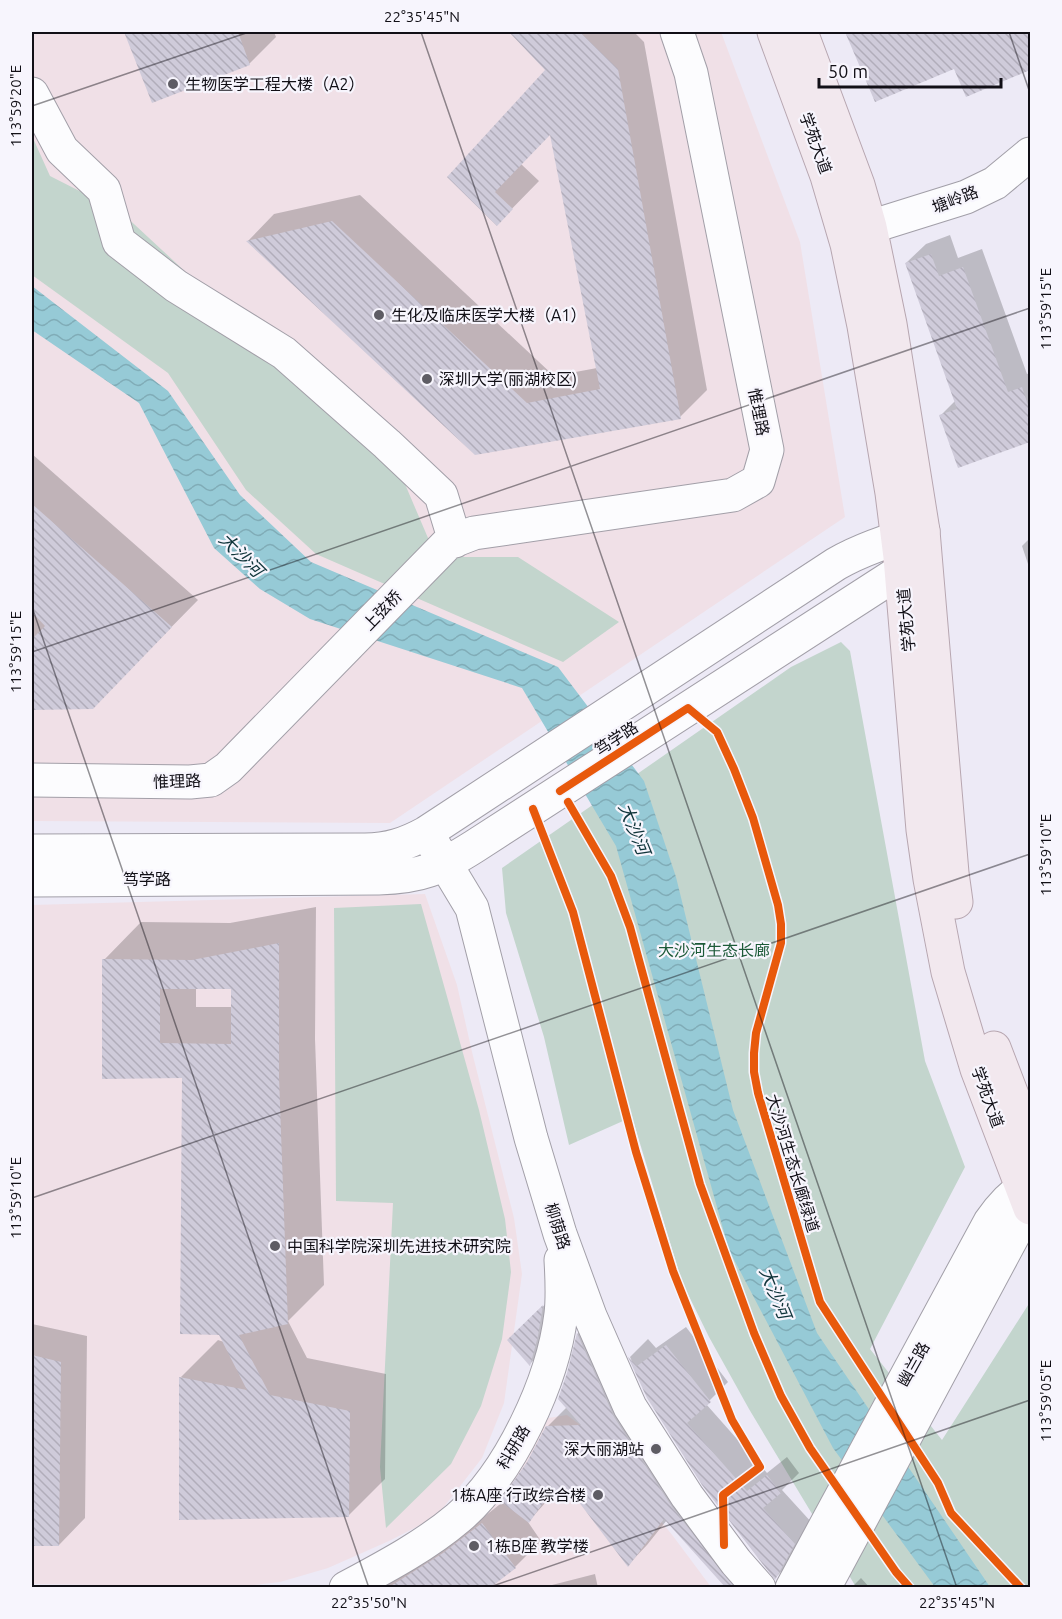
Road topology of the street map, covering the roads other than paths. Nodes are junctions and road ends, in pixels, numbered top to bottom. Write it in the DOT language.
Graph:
graph roads {
  1 [pos="677,32"];
  2 [pos="774,32"];
  3 [pos="801,32"];
  4 [pos="32,94"];
  5 [pos="1030,154"];
  6 [pos="870,227"];
  7 [pos="451,542"];
  8 [pos="912,548"];
  9 [pos="318,678"];
  10 [pos="32,780"];
  11 [pos="426,833"];
  12 [pos="32,851"];
  13 [pos="446,864"];
  14 [pos="32,880"];
  15 [pos="1030,1142"];
  16 [pos="1029,1198"];
  17 [pos="560,1234"];
  18 [pos="928,1364"];
  19 [pos="830,1576"];
  20 [pos="346,1587"];
  21 [pos="759,1587"];
  22 [pos="792,1587"];
  1 -- 7 [label="street, 惟理路"];
  2 -- 8 [label="main road, 学苑大道"];
  3 -- 6 [label="main road, 学苑大道"];
  4 -- 7 [label="street"];
  5 -- 6 [label="street, 塘岭路"];
  6 -- 8 [label="main road, 学苑大道"];
  7 -- 9 [label="street, 上弦桥"];
  8 -- 11 [label="street, 笃学路"];
  8 -- 13 [label="street, 笃学路"];
  8 -- 15 [label="main road, 学苑大道"];
  8 -- 16 [label="main road, 学苑大道"];
  9 -- 10 [label="street, 惟理路"];
  11 -- 12 [label="street, 笃学路"];
  11 -- 13 [label="street, 柳荫路"];
  13 -- 14 [label="street, 笃学路"];
  13 -- 17 [label="street, 柳荫路"];
  16 -- 18 [label="street, 幽兰路"];
  17 -- 20 [label="street, 科研路"];
  17 -- 21 [label="street, 柳荫路"];
  18 -- 19 [label="street, 幽兰路"];
  18 -- 22 [label="street, 幽兰路"];
}
